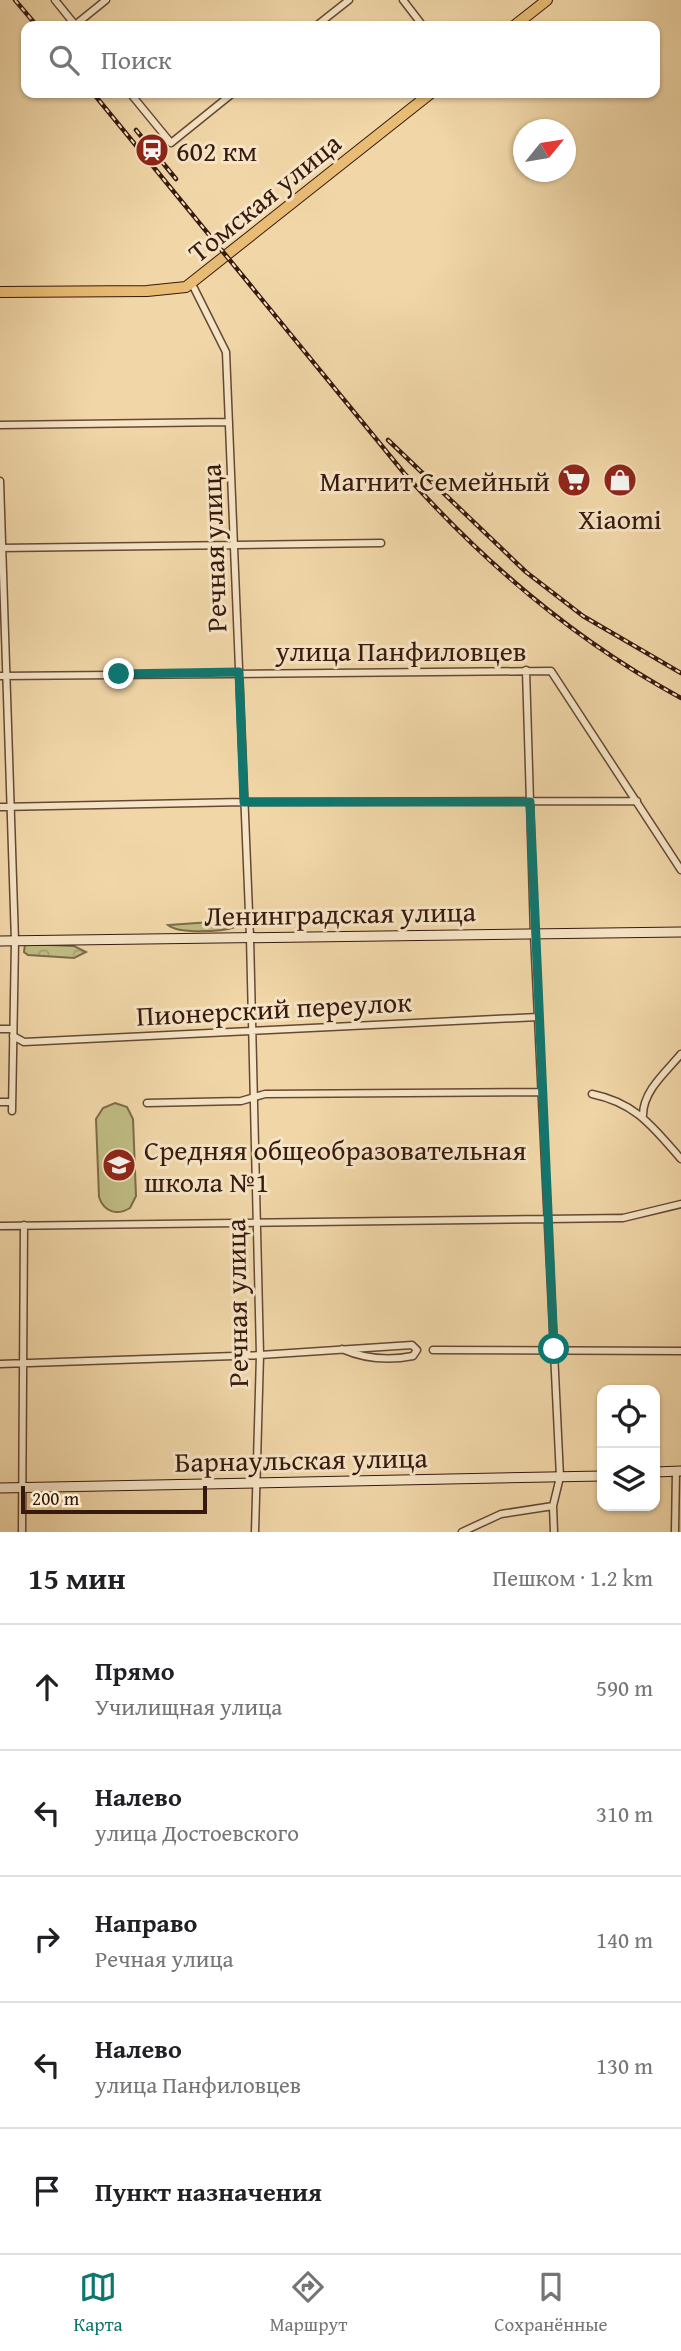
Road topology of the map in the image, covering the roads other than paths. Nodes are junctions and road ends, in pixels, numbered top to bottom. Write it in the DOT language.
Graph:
graph roads {
  1 [pos="55,0"];
  2 [pos="106,0"];
  3 [pos="349,0"];
  4 [pos="403,0"];
  5 [pos="547,0"];
  6 [pos="72,21"];
  7 [pos="82,21"];
  8 [pos="322,21"];
  9 [pos="419,21"];
  10 [pos="520,21"];
  11 [pos="135,98"];
  12 [pos="227,98"];
  13 [pos="425,98"];
  14 [pos="191,284"];
  15 [pos="0,292"];
  16 [pos="229,422"];
  17 [pos="0,425"];
  18 [pos="0,481"];
  19 [pos="381,544"];
  20 [pos="234,545"];
  21 [pos="1,548"];
  22 [pos="526,670"];
  23 [pos="239,672"];
  24 [pos="3,676"];
  25 [pos="636,801"];
  26 [pos="244,802"];
  27 [pos="530,802"];
  28 [pos="0,807"];
  29 [pos="10,807"];
  30 [pos="681,870"];
  31 [pos="681,932"];
  32 [pos="534,934"];
  33 [pos="250,937"];
  34 [pos="0,941"];
  35 [pos="15,941"];
  36 [pos="538,1017"];
  37 [pos="0,1029"];
  38 [pos="252,1029"];
  39 [pos="13,1032"];
  40 [pos="681,1054"];
  41 [pos="542,1092"];
  42 [pos="592,1094"];
  43 [pos="254,1099"];
  44 [pos="0,1102"];
  45 [pos="147,1104"];
  46 [pos="643,1115"];
  47 [pos="681,1159"];
  48 [pos="681,1205"];
  49 [pos="548,1219"];
  50 [pos="257,1221"];
  51 [pos="24,1225"];
  52 [pos="0,1226"];
  53 [pos="342,1349"];
  54 [pos="554,1349"];
  55 [pos="433,1350"];
  56 [pos="681,1351"];
  57 [pos="260,1355"];
  58 [pos="0,1356"];
  59 [pos="23,1362"];
  60 [pos="3,1364"];
  61 [pos="679,1471"];
  62 [pos="660,1472"];
  63 [pos="597,1476"];
  64 [pos="560,1477"];
  65 [pos="255,1483"];
  66 [pos="0,1488"];
  67 [pos="23,1488"];
  68 [pos="553,1506"];
  69 [pos="22,1532"];
  70 [pos="255,1532"];
  71 [pos="462,1532"];
  72 [pos="554,1532"];
  73 [pos="675,1532"];
  1 -- 6 [label="street"];
  2 -- 7 [label="street"];
  3 -- 8 [label="street"];
  4 -- 9 [label="street"];
  5 -- 10 [label="main road"];
  11 -- 12 [label="street"];
  13 -- 14 [label="main road, Томская улица"];
  14 -- 15 [label="main road"];
  14 -- 16 [label="street, Речная улица"];
  16 -- 17 [label="street"];
  16 -- 20 [label="street, Речная улица"];
  18 -- 21 [label="street"];
  19 -- 20 [label="street"];
  20 -- 21 [label="street"];
  20 -- 23 [label="street, Речная улица"];
  21 -- 24 [label="street"];
  22 -- 23 [label="street, улица Панфиловцев"];
  22 -- 25 [label="street, улица Панфиловцев"];
  22 -- 27 [label="street"];
  23 -- 24 [label="street, улица Панфиловцев"];
  23 -- 26 [label="street, Речная улица"];
  24 -- 29 [label="street"];
  25 -- 27 [label="street"];
  25 -- 30 [label="street"];
  26 -- 27 [label="street"];
  26 -- 29 [label="street"];
  26 -- 33 [label="street, Речная улица"];
  27 -- 32 [label="street"];
  28 -- 29 [label="street"];
  29 -- 35 [label="street"];
  31 -- 32 [label="street, Ленинградская улица"];
  32 -- 33 [label="street, Ленинградская улица"];
  32 -- 36 [label="street"];
  33 -- 35 [label="street, Ленинградская улица"];
  33 -- 38 [label="street, Речная улица"];
  34 -- 35 [label="street, Ленинградская улица"];
  35 -- 39 [label="street"];
  36 -- 38 [label="street, Пионерский переулок"];
  36 -- 41 [label="street"];
  37 -- 39 [label="street, Пионерский переулок"];
  38 -- 39 [label="street, Пионерский переулок"];
  38 -- 43 [label="street, Речная улица"];
  39 -- 44 [label="street"];
  40 -- 46 [label="street"];
  41 -- 43 [label="street"];
  41 -- 49 [label="street"];
  42 -- 46 [label="street"];
  43 -- 45 [label="street"];
  43 -- 50 [label="street, Речная улица"];
  46 -- 47 [label="street"];
  48 -- 49 [label="street"];
  49 -- 50 [label="street"];
  49 -- 54 [label="street"];
  50 -- 51 [label="street"];
  50 -- 57 [label="street, Речная улица"];
  51 -- 52 [label="street"];
  51 -- 59 [label="street"];
  53 -- 53 [label="street"];
  53 -- 57 [label="street"];
  54 -- 55 [label="street"];
  54 -- 56 [label="street"];
  54 -- 64 [label="street"];
  57 -- 59 [label="street"];
  57 -- 65 [label="street, Речная улица"];
  58 -- 60 [label="street"];
  59 -- 60 [label="street"];
  59 -- 67 [label="street"];
  61 -- 62 [label="street"];
  61 -- 73 [label="street"];
  63 -- 64 [label="street, Барнаульская улица"];
  64 -- 65 [label="street, Барнаульская улица"];
  64 -- 68 [label="street"];
  65 -- 67 [label="street, Барнаульская улица"];
  65 -- 70 [label="street, Речная улица"];
  66 -- 67 [label="street, Барнаульская улица"];
  67 -- 69 [label="street"];
  68 -- 71 [label="street"];
  68 -- 72 [label="street"];
}
